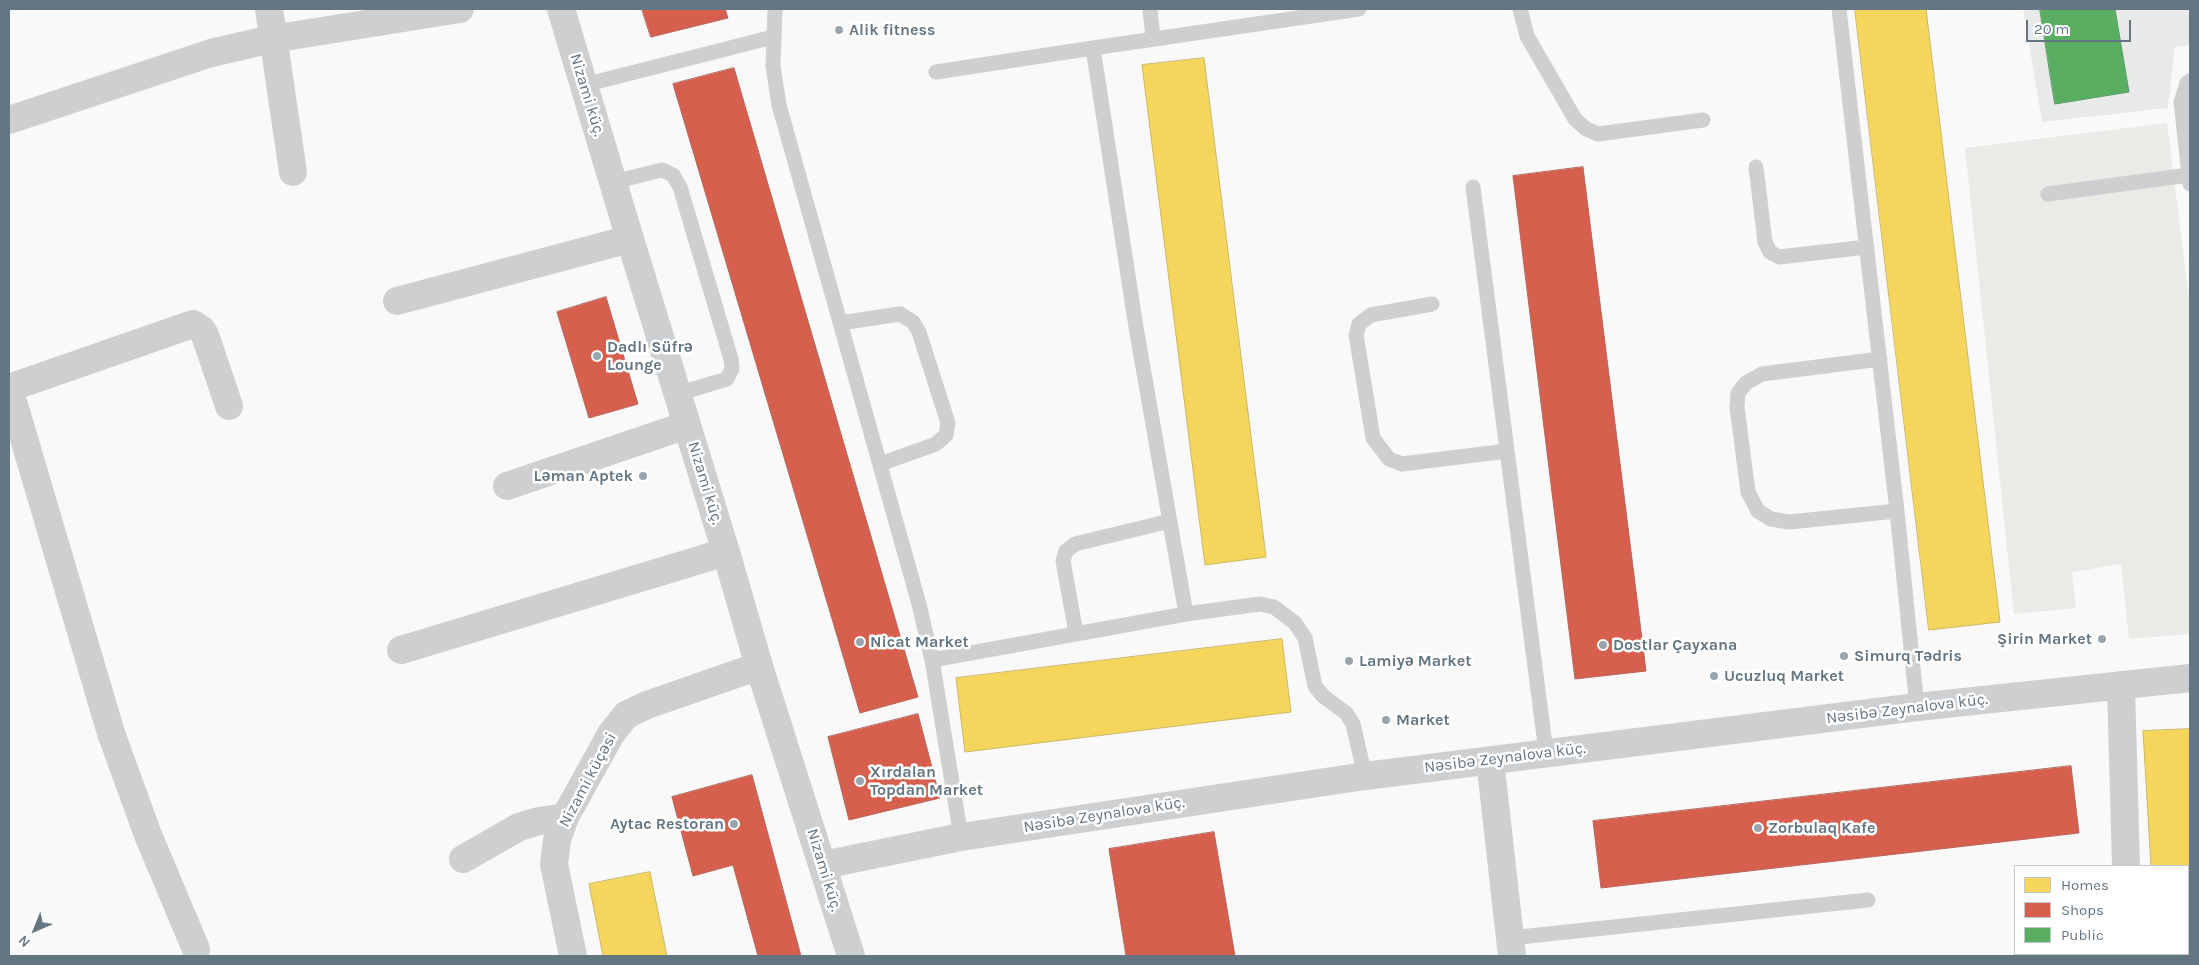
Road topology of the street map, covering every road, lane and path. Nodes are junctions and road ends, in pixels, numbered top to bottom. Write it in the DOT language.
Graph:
graph roads {
  1 [pos="269,9"];
  2 [pos="460,9"];
  3 [pos="561,9"];
  4 [pos="775,9"];
  5 [pos="1150,9"];
  6 [pos="1359,9"];
  7 [pos="1520,9"];
  8 [pos="1839,9"];
  9 [pos="773,38"];
  10 [pos="1153,38"];
  11 [pos="272,39"];
  12 [pos="1093,48"];
  13 [pos="936,72"];
  14 [pos="2190,81"];
  15 [pos="584,85"];
  16 [pos="9,120"];
  17 [pos="1703,120"];
  18 [pos="1756,167"];
  19 [pos="293,172"];
  20 [pos="2190,181"];
  21 [pos="613,182"];
  22 [pos="1474,187"];
  23 [pos="2048,194"];
  24 [pos="630,239"];
  25 [pos="1867,246"];
  26 [pos="397,301"];
  27 [pos="1432,304"];
  28 [pos="840,323"];
  29 [pos="1880,359"];
  30 [pos="9,388"];
  31 [pos="677,394"];
  32 [pos="229,406"];
  33 [pos="687,426"];
  34 [pos="1507,451"];
  35 [pos="880,464"];
  36 [pos="507,486"];
  37 [pos="1897,511"];
  38 [pos="1170,521"];
  39 [pos="726,552"];
  40 [pos="1186,614"];
  41 [pos="1076,633"];
  42 [pos="401,650"];
  43 [pos="932,660"];
  44 [pos="759,666"];
  45 [pos="2190,678"];
  46 [pos="2121,685"];
  47 [pos="1917,707"];
  48 [pos="1546,752"];
  49 [pos="1490,760"];
  50 [pos="1365,776"];
  51 [pos="565,817"];
  52 [pos="961,836"];
  53 [pos="463,859"];
  54 [pos="823,865"];
  55 [pos="2126,865"];
  56 [pos="1868,900"];
  57 [pos="1511,947"];
  58 [pos="196,949"];
  59 [pos="573,956"];
  60 [pos="851,956"];
  1 -- 11 [label="street"];
  2 -- 11 [label="street"];
  3 -- 15 [label="street, Nizami küç."];
  4 -- 9 [label="lane"];
  5 -- 10 [label="lane"];
  6 -- 10 [label="lane"];
  7 -- 17 [label="lane"];
  8 -- 25 [label="lane"];
  9 -- 15 [label="lane"];
  9 -- 28 [label="lane"];
  10 -- 12 [label="lane"];
  11 -- 16 [label="street"];
  11 -- 19 [label="street"];
  12 -- 13 [label="lane"];
  12 -- 38 [label="lane"];
  14 -- 20 [label="lane"];
  15 -- 21 [label="street, Nizami küç."];
  18 -- 25 [label="lane"];
  20 -- 23 [label="lane"];
  21 -- 24 [label="street, Nizami küç."];
  21 -- 31 [label="lane"];
  22 -- 34 [label="lane"];
  24 -- 26 [label="street"];
  24 -- 31 [label="street, Nizami küç."];
  25 -- 29 [label="lane"];
  27 -- 34 [label="lane"];
  28 -- 35 [label="lane"];
  28 -- 35 [label="lane"];
  29 -- 37 [label="lane"];
  29 -- 37 [label="lane"];
  30 -- 32 [label="street"];
  30 -- 58 [label="street"];
  31 -- 33 [label="street, Nizami küç."];
  33 -- 36 [label="street"];
  33 -- 39 [label="street, Nizami küç."];
  34 -- 48 [label="lane"];
  35 -- 43 [label="lane"];
  37 -- 47 [label="lane"];
  38 -- 40 [label="lane"];
  38 -- 41 [label="lane"];
  39 -- 42 [label="street"];
  39 -- 44 [label="street, Nizami küç."];
  40 -- 41 [label="lane"];
  40 -- 50 [label="lane"];
  41 -- 43 [label="lane"];
  43 -- 52 [label="lane"];
  44 -- 51 [label="street, Nizami küçəsi"];
  44 -- 54 [label="street, Nizami küç."];
  45 -- 46 [label="street, Nəsibə Zeynalova küç."];
  46 -- 47 [label="street, Nəsibə Zeynalova küç."];
  46 -- 55 [label="street"];
  47 -- 48 [label="street, Nəsibə Zeynalova küç."];
  48 -- 49 [label="street, Nəsibə Zeynalova küç."];
  49 -- 50 [label="street, Nəsibə Zeynalova küç."];
  49 -- 57 [label="street"];
  50 -- 52 [label="street, Nəsibə Zeynalova küç."];
  51 -- 53 [label="street"];
  51 -- 59 [label="street, Nizami küçəsi"];
  52 -- 54 [label="street, Nəsibə Zeynalova küç."];
  54 -- 60 [label="street, Nizami küç."];
  56 -- 57 [label="lane"];
}
